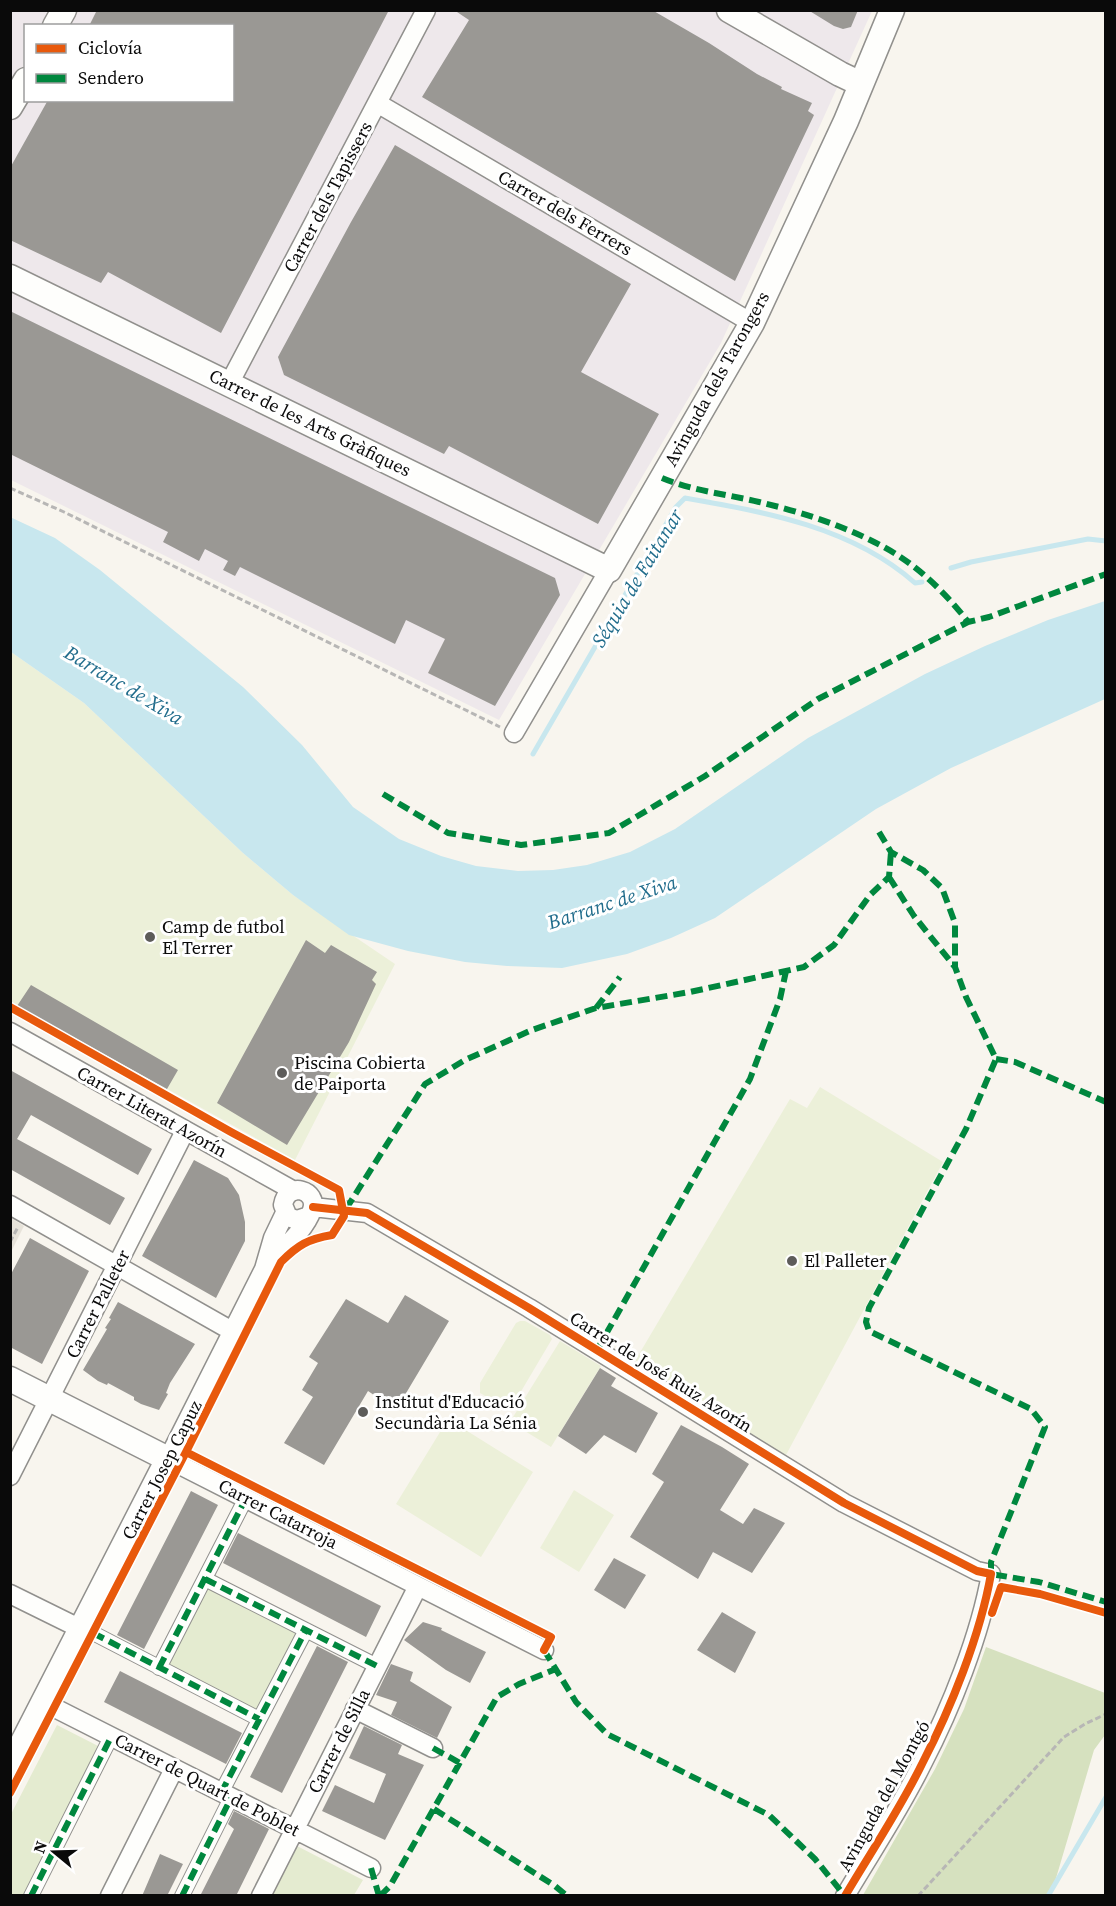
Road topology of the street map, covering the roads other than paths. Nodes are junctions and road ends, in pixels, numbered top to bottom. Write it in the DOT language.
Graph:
graph roads {
  1 [pos="64,10"];
  2 [pos="426,10"];
  3 [pos="729,10"];
  4 [pos="892,10"];
  5 [pos="56,24"];
  6 [pos="24,83"];
  7 [pos="861,84"];
  8 [pos="377,104"];
  9 [pos="10,107"];
  10 [pos="10,277"];
  11 [pos="752,323"];
  12 [pos="229,384"];
  13 [pos="609,570"];
  14 [pos="514,733"];
  15 [pos="10,1032"];
  16 [pos="185,1131"];
  17 [pos="294,1191"];
  18 [pos="10,1205"];
  19 [pos="311,1211"];
  20 [pos="285,1213"];
  21 [pos="117,1266"];
  22 [pos="264,1269"];
  23 [pos="232,1331"];
  24 [pos="10,1378"];
  25 [pos="50,1399"];
  26 [pos="168,1459"];
  27 [pos="10,1476"];
  28 [pos="246,1498"];
  29 [pos="991,1574"];
  30 [pos="205,1579"];
  31 [pos="418,1586"];
  32 [pos="10,1594"];
  33 [pos="306,1630"];
  34 [pos="87,1631"];
  35 [pos="544,1650"];
  36 [pos="377,1666"];
  37 [pos="159,1668"];
  38 [pos="43,1702"];
  39 [pos="355,1709"];
  40 [pos="259,1719"];
  41 [pos="111,1737"];
  42 [pos="433,1748"];
  43 [pos="10,1767"];
  44 [pos="174,1769"];
  45 [pos="226,1795"];
  46 [pos="294,1830"];
  47 [pos="371,1868"];
  48 [pos="31,1896"];
  49 [pos="110,1896"];
  50 [pos="182,1896"];
  51 [pos="261,1896"];
  52 [pos="845,1896"];
  1 -- 5 [label="street"];
  2 -- 8 [label="street, Carrer dels Tapissers"];
  3 -- 7 [label="street"];
  4 -- 7 [label="street, Avinguda dels Tarongers"];
  6 -- 9 [label="street"];
  7 -- 11 [label="street, Avinguda dels Tarongers"];
  8 -- 11 [label="street, Carrer dels Ferrers"];
  8 -- 12 [label="street, Carrer dels Tapissers"];
  10 -- 12 [label="street, Carrer de les Arts Gràfiques"];
  11 -- 13 [label="street, Avinguda dels Tarongers"];
  12 -- 13 [label="street, Carrer de les Arts Gràfiques"];
  13 -- 14 [label="street, Avinguda dels Tarongers"];
  15 -- 16 [label="street, Carrer Literat Azorín"];
  16 -- 17 [label="street, Carrer Literat Azorín"];
  16 -- 21 [label="street, Carrer Palleter"];
  17 -- 19 [label="street"];
  17 -- 20 [label="street"];
  18 -- 21 [label="street"];
  19 -- 20 [label="street"];
  19 -- 22 [label="street, Carrer Josep Capuz"];
  19 -- 29 [label="street, Carrer de José Ruiz Azorín"];
  20 -- 22 [label="street, Carrer Josep Capuz"];
  21 -- 23 [label="street"];
  21 -- 25 [label="street, Carrer Palleter"];
  22 -- 23 [label="street, Carrer Josep Capuz"];
  23 -- 26 [label="street, Carrer Josep Capuz"];
  24 -- 25 [label="street, Carrer Catarroja"];
  25 -- 26 [label="street, Carrer Catarroja"];
  25 -- 27 [label="street, Carrer Palleter"];
  26 -- 28 [label="street, Carrer Catarroja"];
  26 -- 34 [label="street, Carrer Josep Capuz"];
  28 -- 30 [label="street"];
  28 -- 31 [label="street, Carrer Catarroja"];
  29 -- 52 [label="street, Avinguda del Montgó"];
  30 -- 33 [label="street"];
  30 -- 37 [label="street"];
  31 -- 35 [label="street, Carrer Catarroja"];
  31 -- 36 [label="street, Carrer de Silla"];
  32 -- 34 [label="street"];
  33 -- 36 [label="street"];
  33 -- 40 [label="street"];
  34 -- 37 [label="street"];
  34 -- 38 [label="street, Carrer Josep Capuz"];
  36 -- 39 [label="street, Carrer de Silla"];
  37 -- 40 [label="street"];
  38 -- 41 [label="street, Carrer de Quart de Poblet"];
  38 -- 43 [label="street, Carrer Josep Capuz"];
  39 -- 42 [label="street"];
  39 -- 46 [label="street, Carrer de Silla"];
  40 -- 45 [label="street"];
  41 -- 44 [label="street, Carrer de Quart de Poblet"];
  41 -- 48 [label="street"];
  44 -- 45 [label="street, Carrer de Quart de Poblet"];
  44 -- 49 [label="street"];
  45 -- 46 [label="street, Carrer de Quart de Poblet"];
  45 -- 50 [label="street"];
  46 -- 47 [label="street, Carrer de Quart de Poblet"];
  46 -- 51 [label="street, Carrer de Silla"];
}
